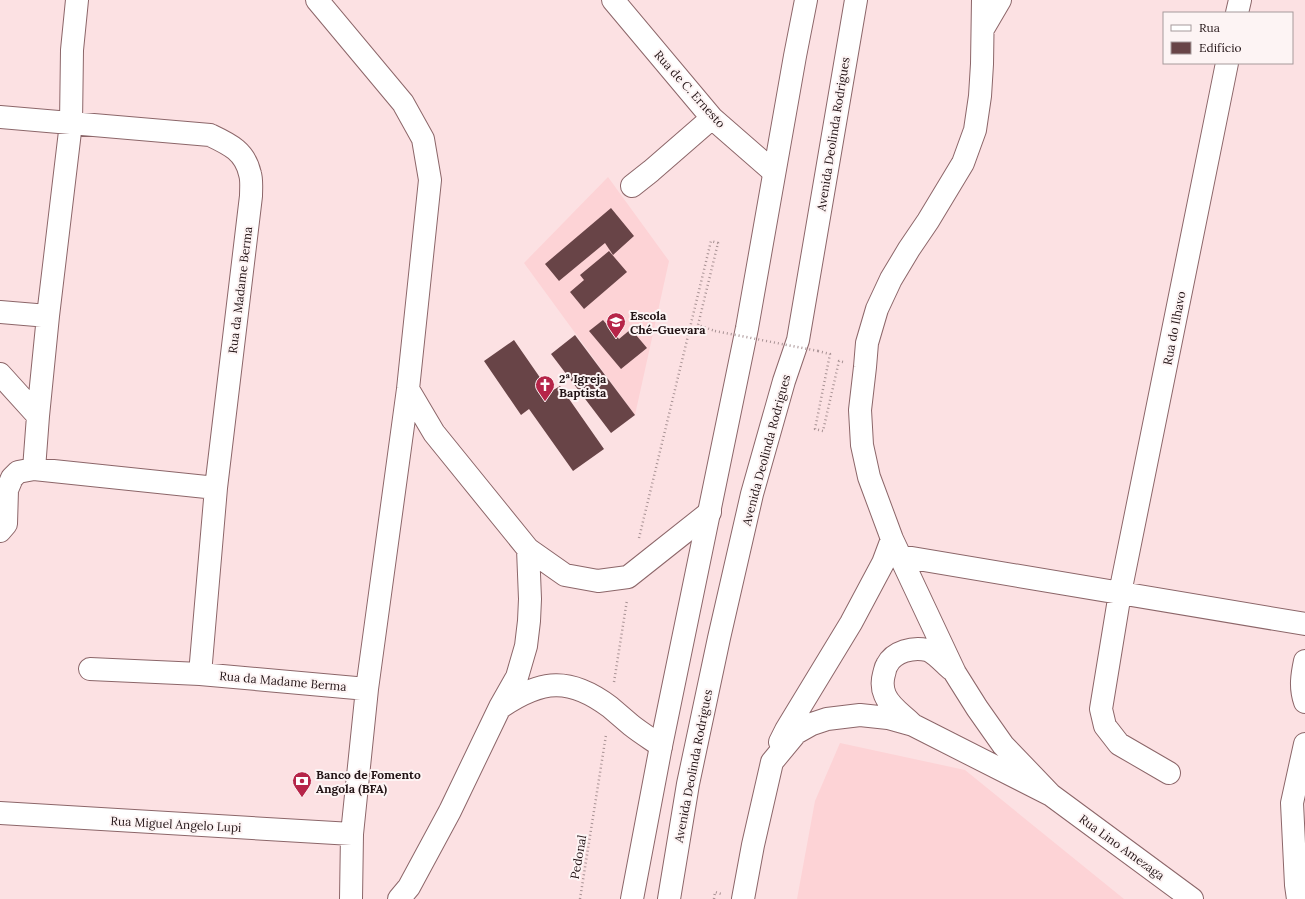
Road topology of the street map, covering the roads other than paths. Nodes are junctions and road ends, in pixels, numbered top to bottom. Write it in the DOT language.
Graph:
graph roads {
  1 [pos="77,0"];
  2 [pos="318,0"];
  3 [pos="613,0"];
  4 [pos="806,0"];
  5 [pos="856,0"];
  6 [pos="983,0"];
  7 [pos="1000,0"];
  8 [pos="1240,0"];
  9 [pos="1237,12"];
  10 [pos="983,29"];
  11 [pos="1227,64"];
  12 [pos="0,117"];
  13 [pos="712,118"];
  14 [pos="71,123"];
  15 [pos="774,172"];
  16 [pos="632,186"];
  17 [pos="0,312"];
  18 [pos="48,316"];
  19 [pos="0,374"];
  20 [pos="408,389"];
  21 [pos="38,416"];
  22 [pos="34,469"];
  23 [pos="216,488"];
  24 [pos="710,512"];
  25 [pos="0,531"];
  26 [pos="528,548"];
  27 [pos="896,548"];
  28 [pos="1120,593"];
  29 [pos="1305,624"];
  30 [pos="1305,661"];
  31 [pos="90,669"];
  32 [pos="955,673"];
  33 [pos="200,674"];
  34 [pos="367,688"];
  35 [pos="1303,698"];
  36 [pos="500,707"];
  37 [pos="913,725"];
  38 [pos="1305,744"];
  39 [pos="661,746"];
  40 [pos="772,762"];
  41 [pos="1169,773"];
  42 [pos="1051,795"];
  43 [pos="0,813"];
  44 [pos="352,834"];
  45 [pos="350,899"];
  46 [pos="399,899"];
  47 [pos="632,899"];
  48 [pos="669,899"];
  49 [pos="743,899"];
  50 [pos="1192,899"];
  51 [pos="1298,899"];
  1 -- 14 [label="main road"];
  2 -- 20 [label="main road"];
  3 -- 13 [label="main road, Rua de C. Ernesto"];
  4 -- 15 [label="main road"];
  5 -- 48 [label="main road, Avenida Deolinda Rodrigues"];
  6 -- 10 [label="main road"];
  7 -- 10 [label="main road"];
  8 -- 9 [label="main road"];
  10 -- 27 [label="main road"];
  11 -- 28 [label="main road, Rua do Ilhavo"];
  12 -- 14 [label="main road, Rua da Madame Berma"];
  13 -- 15 [label="main road, Rua de C. Ernesto"];
  13 -- 16 [label="main road"];
  14 -- 18 [label="main road"];
  14 -- 23 [label="main road, Rua da Madame Berma"];
  15 -- 24 [label="main road"];
  17 -- 18 [label="main road"];
  18 -- 21 [label="main road"];
  19 -- 21 [label="main road"];
  20 -- 26 [label="main road"];
  20 -- 34 [label="main road"];
  21 -- 22 [label="main road"];
  22 -- 23 [label="main road"];
  22 -- 25 [label="main road"];
  23 -- 33 [label="main road, Rua da Madame Berma"];
  24 -- 26 [label="main road"];
  24 -- 39 [label="main road"];
  26 -- 36 [label="main road"];
  27 -- 28 [label="main road"];
  27 -- 32 [label="main road"];
  27 -- 40 [label="main road"];
  28 -- 29 [label="main road"];
  28 -- 41 [label="main road, Rua do Ilhavo"];
  30 -- 35 [label="main road"];
  31 -- 33 [label="main road, Rua da Madame Berma"];
  32 -- 37 [label="main road"];
  32 -- 42 [label="main road"];
  33 -- 34 [label="main road, Rua da Madame Berma"];
  34 -- 44 [label="main road"];
  36 -- 39 [label="main road"];
  36 -- 46 [label="main road"];
  37 -- 40 [label="main road"];
  37 -- 42 [label="main road"];
  38 -- 51 [label="main road"];
  39 -- 47 [label="main road"];
  40 -- 49 [label="main road"];
  42 -- 50 [label="main road, Rua Lino Amezaga"];
  43 -- 44 [label="main road, Rua Miguel Angelo Lupi"];
  44 -- 45 [label="main road"];
}
